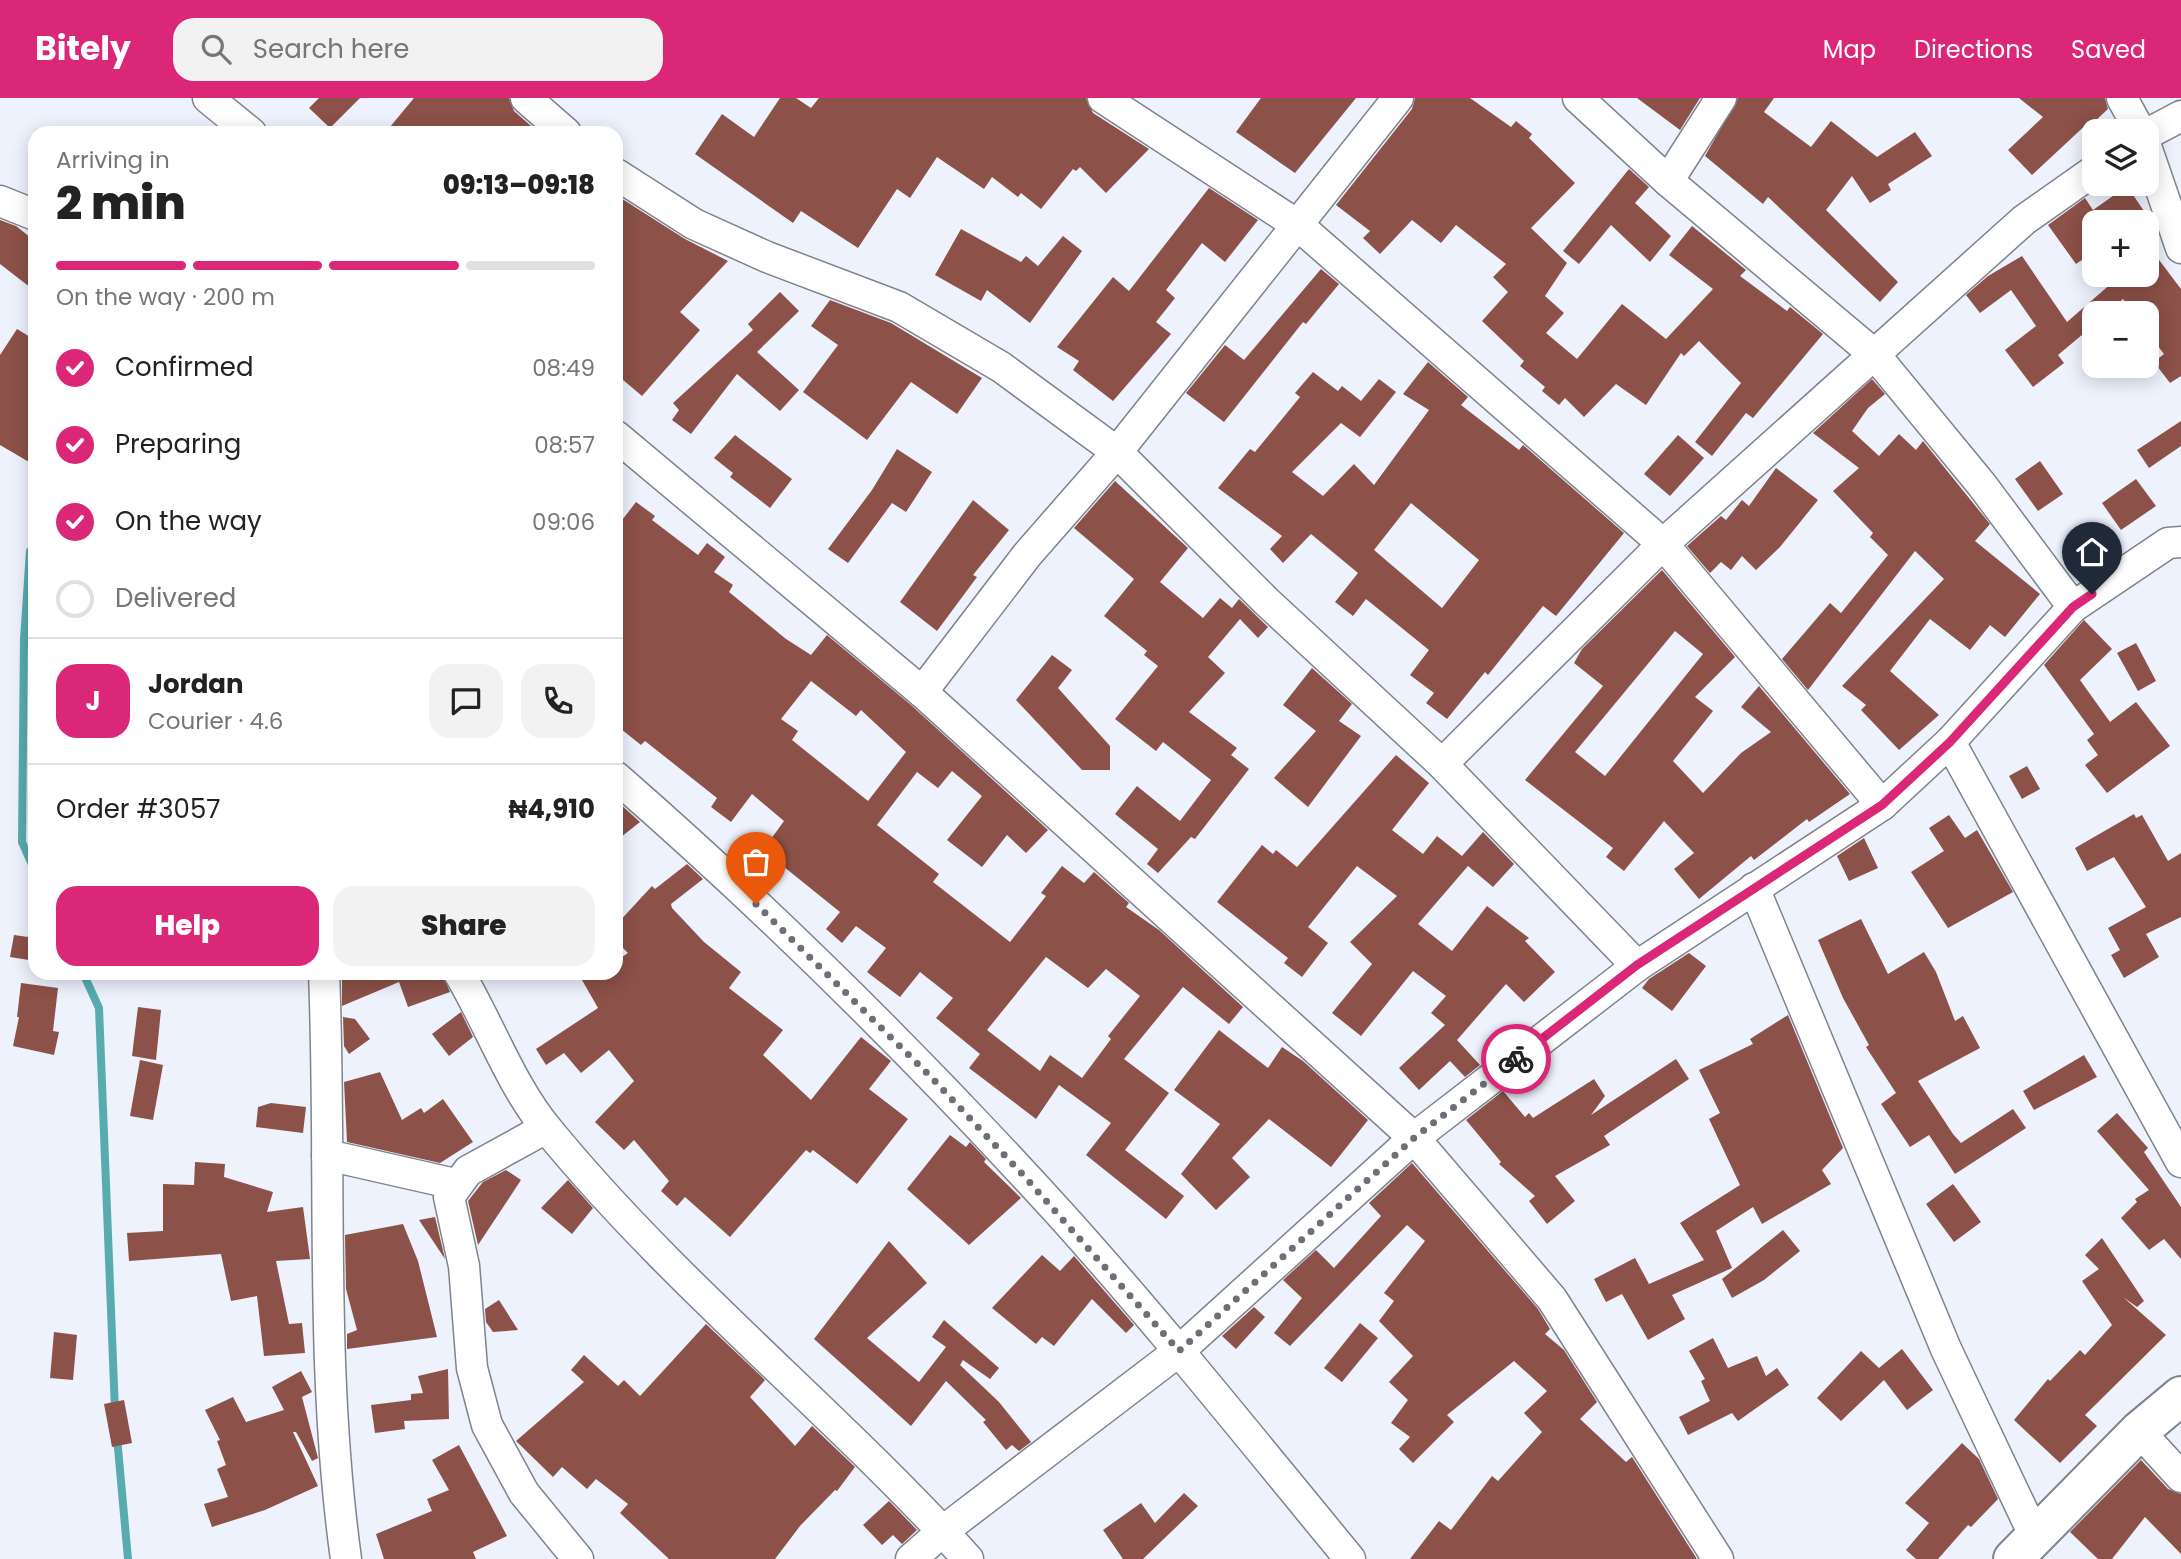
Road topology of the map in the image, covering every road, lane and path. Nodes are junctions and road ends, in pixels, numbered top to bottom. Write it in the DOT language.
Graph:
graph roads {
  1 [pos="208,98"];
  2 [pos="526,98"];
  3 [pos="1103,98"];
  4 [pos="1398,98"];
  5 [pos="1578,98"];
  6 [pos="1721,98"];
  7 [pos="2122,98"];
  8 [pos="2181,116"];
  9 [pos="2133,119"];
  10 [pos="242,126"];
  11 [pos="558,126"];
  12 [pos="2159,128"];
  13 [pos="623,179"];
  14 [pos="2082,179"];
  15 [pos="1668,181"];
  16 [pos="2159,184"];
  17 [pos="0,201"];
  18 [pos="28,212"];
  19 [pos="1299,226"];
  20 [pos="2181,248"];
  21 [pos="1875,355"];
  22 [pos="623,442"];
  23 [pos="1116,452"];
  24 [pos="2181,542"];
  25 [pos="1663,544"];
  26 [pos="2073,607"];
  27 [pos="922,692"];
  28 [pos="1950,742"];
  29 [pos="1443,764"];
  30 [pos="623,783"];
  31 [pos="1882,805"];
  32 [pos="1754,888"];
  33 [pos="1637,965"];
  34 [pos="324,980"];
  35 [pos="463,980"];
  36 [pos="546,1128"];
  37 [pos="1414,1138"];
  38 [pos="327,1155"];
  39 [pos="2181,1162"];
  40 [pos="455,1184"];
  41 [pos="1179,1351"];
  42 [pos="2181,1396"];
  43 [pos="2138,1432"];
  44 [pos="2181,1477"];
  45 [pos="943,1531"];
  46 [pos="2024,1548"];
  47 [pos="346,1559"];
  48 [pos="578,1559"];
  49 [pos="911,1559"];
  50 [pos="968,1559"];
  51 [pos="1350,1559"];
  52 [pos="1718,1559"];
  1 -- 10 [label="street"];
  2 -- 11 [label="street"];
  3 -- 19 [label="street"];
  4 -- 19 [label="street"];
  5 -- 15 [label="street"];
  6 -- 15 [label="street"];
  7 -- 9 [label="street"];
  8 -- 12 [label="street"];
  13 -- 23 [label="street"];
  14 -- 21 [label="street"];
  15 -- 21 [label="street"];
  16 -- 20 [label="street"];
  17 -- 18 [label="street"];
  19 -- 23 [label="street"];
  19 -- 25 [label="street"];
  21 -- 25 [label="street"];
  21 -- 26 [label="street"];
  22 -- 27 [label="street"];
  23 -- 27 [label="street"];
  23 -- 29 [label="street"];
  24 -- 26 [label="street"];
  25 -- 29 [label="street"];
  25 -- 31 [label="street"];
  26 -- 28 [label="street"];
  27 -- 37 [label="street"];
  28 -- 31 [label="street"];
  28 -- 39 [label="street"];
  29 -- 33 [label="street"];
  30 -- 41 [label="street"];
  31 -- 32 [label="street"];
  32 -- 33 [label="street"];
  32 -- 46 [label="street"];
  33 -- 37 [label="street"];
  34 -- 38 [label="street"];
  35 -- 36 [label="street"];
  36 -- 40 [label="street"];
  36 -- 45 [label="street"];
  37 -- 41 [label="street"];
  37 -- 52 [label="street"];
  38 -- 40 [label="street"];
  38 -- 47 [label="street"];
  40 -- 48 [label="street"];
  41 -- 45 [label="street"];
  41 -- 51 [label="street"];
  42 -- 43 [label="street"];
  43 -- 44 [label="street"];
  43 -- 46 [label="street"];
  45 -- 49 [label="street"];
  45 -- 50 [label="street"];
}
